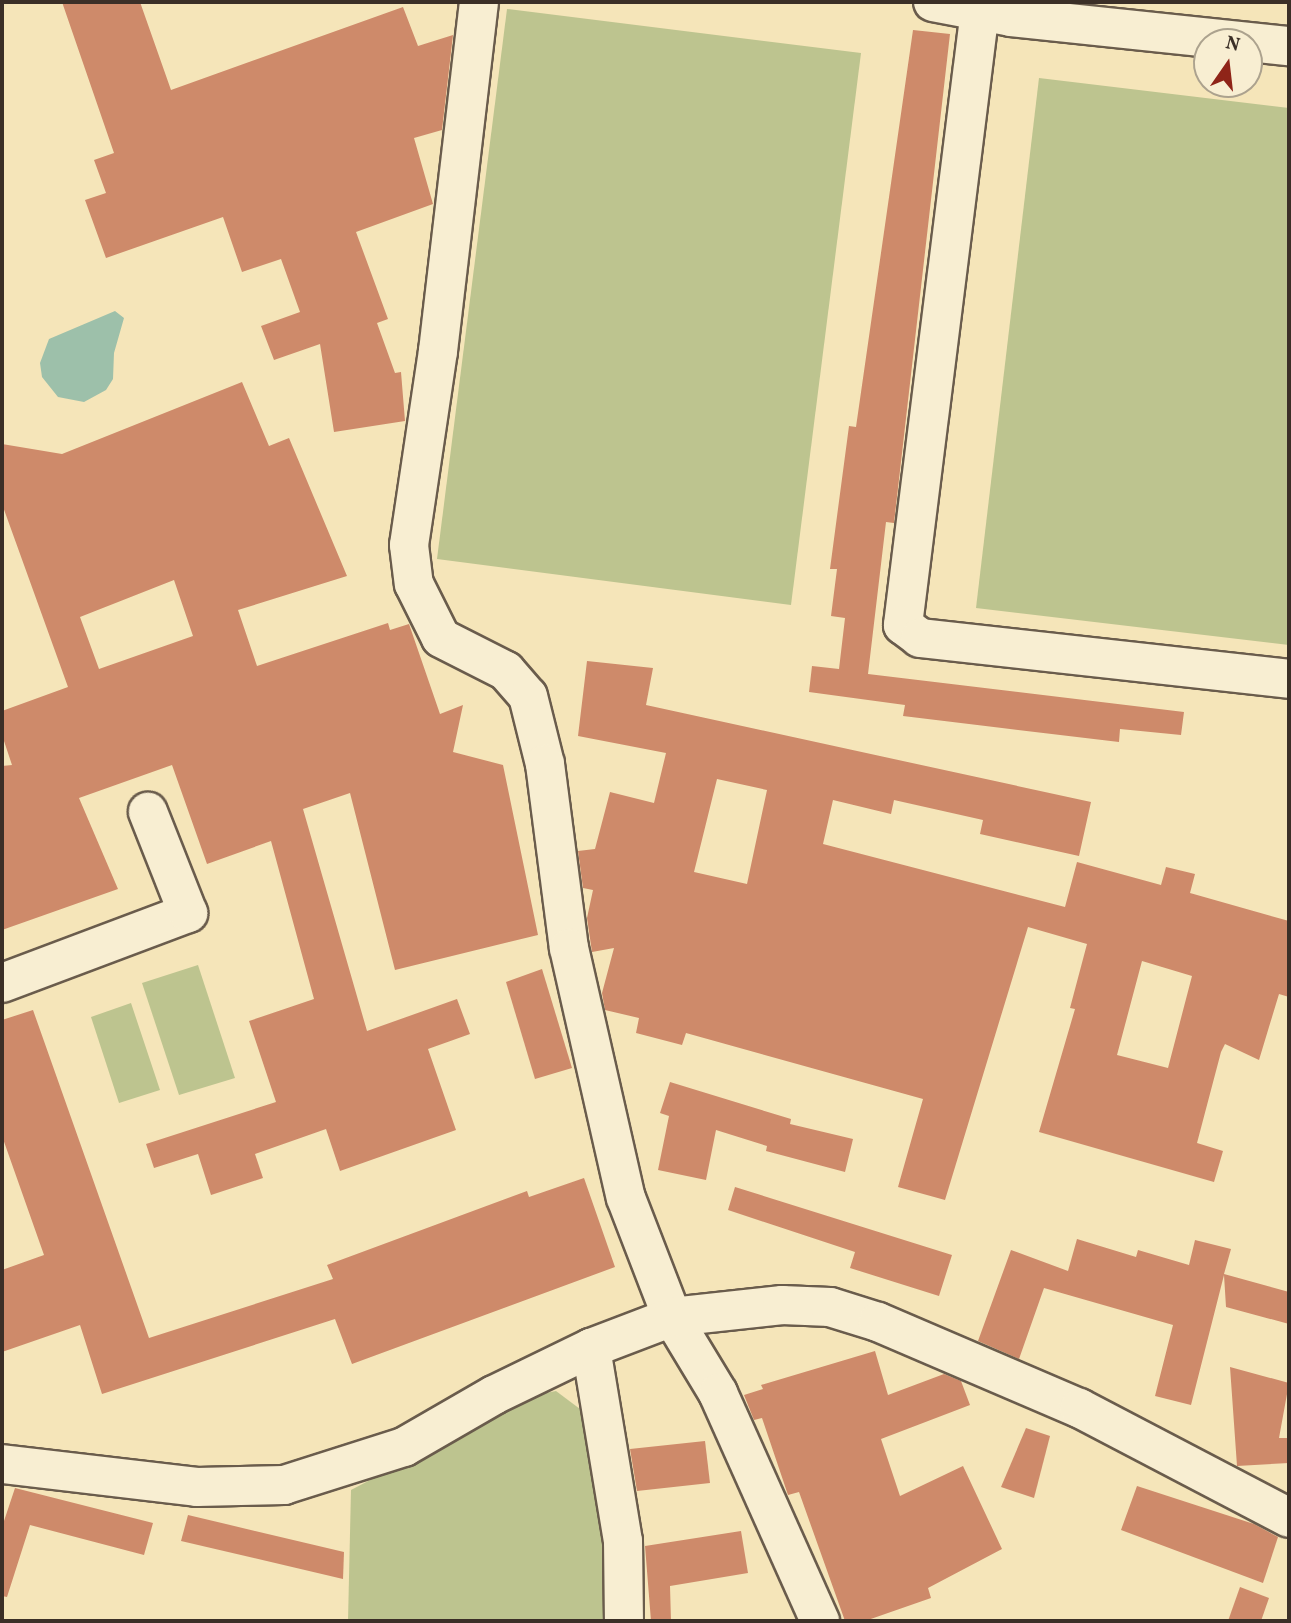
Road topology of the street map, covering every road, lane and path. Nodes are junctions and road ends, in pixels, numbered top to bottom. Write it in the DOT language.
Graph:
graph roads {
  1 [pos="479,2"];
  2 [pos="933,2"];
  3 [pos="980,5"];
  4 [pos="1289,46"];
  5 [pos="1289,679"];
  6 [pos="148,812"];
  7 [pos="2,983"];
  8 [pos="672,1317"];
  9 [pos="590,1348"];
  10 [pos="2,1464"];
  11 [pos="1289,1518"];
  12 [pos="624,1621"];
  13 [pos="820,1621"];
  1 -- 8 [label="street"];
  2 -- 3 [label="street"];
  3 -- 4 [label="street"];
  3 -- 5 [label="street"];
  6 -- 7 [label="street"];
  8 -- 9 [label="street"];
  8 -- 11 [label="street"];
  8 -- 13 [label="street"];
  9 -- 10 [label="street"];
  9 -- 12 [label="street"];
}
